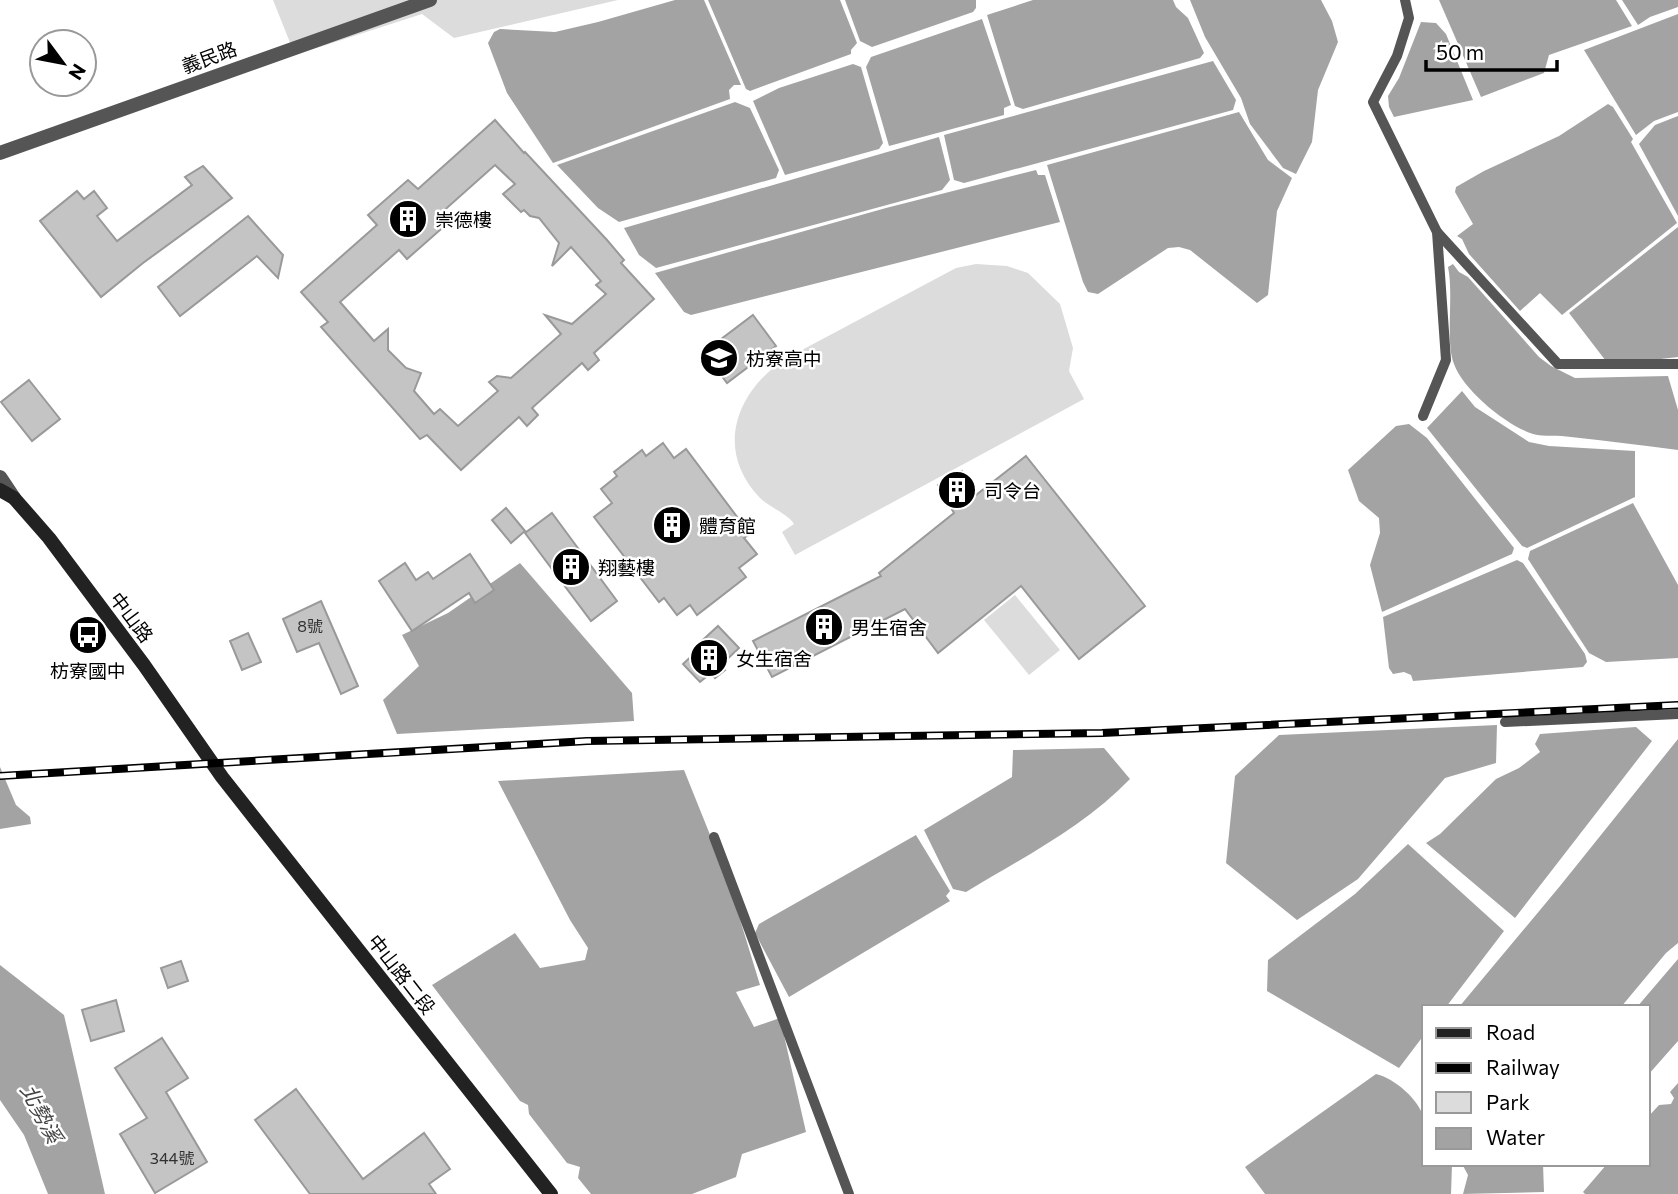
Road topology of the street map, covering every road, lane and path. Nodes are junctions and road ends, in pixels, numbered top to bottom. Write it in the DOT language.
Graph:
graph roads {
  1 [pos="430,0"];
  2 [pos="1405,0"];
  3 [pos="0,153"];
  4 [pos="1437,232"];
  5 [pos="1678,364"];
  6 [pos="1423,416"];
  7 [pos="0,477"];
  8 [pos="0,490"];
  9 [pos="14,498"];
  10 [pos="1678,714"];
  11 [pos="1505,722"];
  12 [pos="222,777"];
  13 [pos="714,837"];
  14 [pos="551,1194"];
  15 [pos="849,1194"];
  1 -- 3 [label="street, 義民路"];
  2 -- 4 [label="lane"];
  4 -- 5 [label="lane"];
  4 -- 6 [label="lane"];
  7 -- 9 [label="street"];
  8 -- 9 [label="street, 中山路"];
  9 -- 12 [label="street, 中山路"];
  10 -- 11 [label="lane"];
  12 -- 14 [label="street, 中山路二段"];
  13 -- 15 [label="lane"];
}
